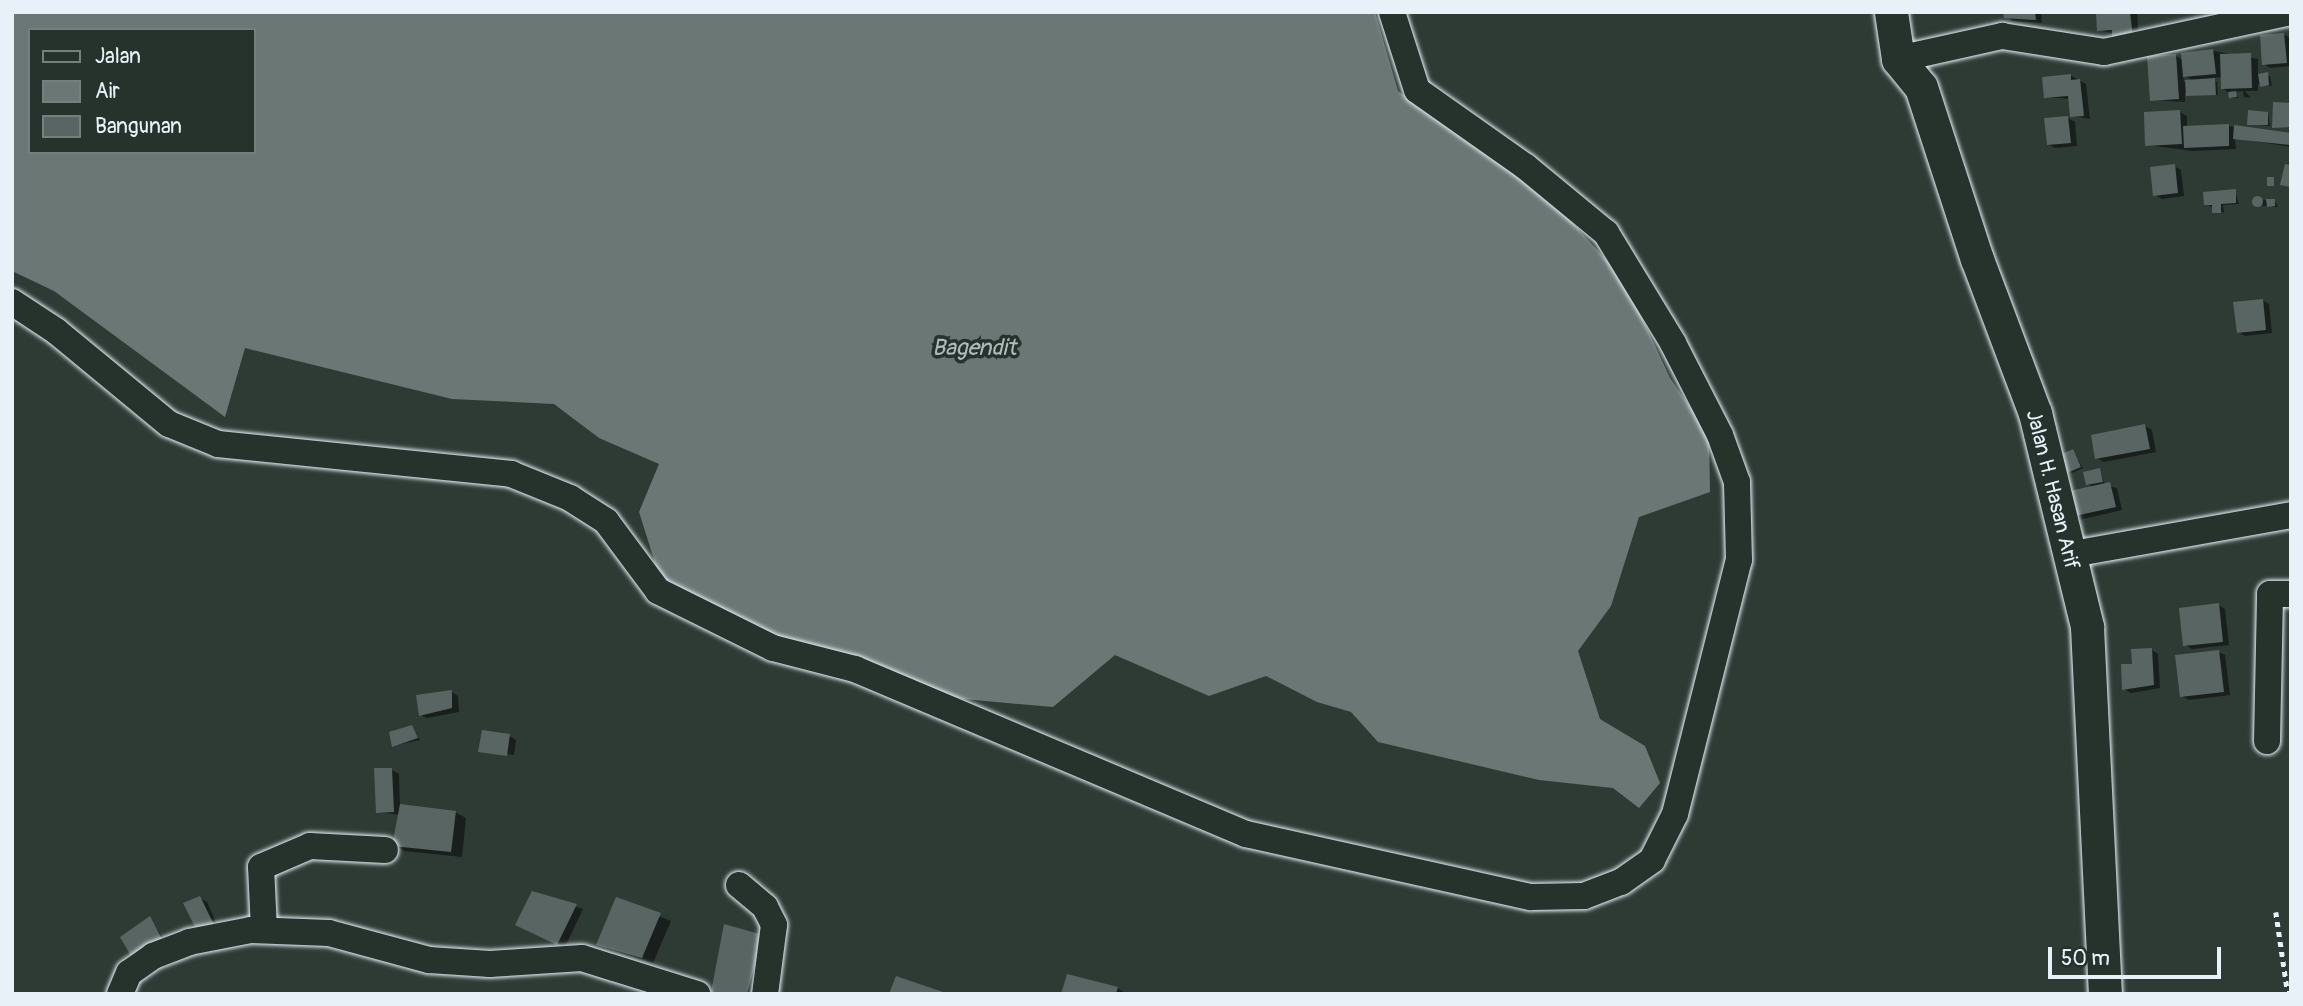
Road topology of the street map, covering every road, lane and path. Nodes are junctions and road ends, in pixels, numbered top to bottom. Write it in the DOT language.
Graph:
graph roads {
  1 [pos="1392,12"];
  2 [pos="1891,12"];
  3 [pos="2291,12"];
  4 [pos="1898,59"];
  5 [pos="12,302"];
  6 [pos="2291,514"];
  7 [pos="2067,555"];
  8 [pos="2291,594"];
  9 [pos="2267,741"];
  10 [pos="385,850"];
  11 [pos="739,886"];
  12 [pos="2277,912"];
  13 [pos="264,930"];
  14 [pos="120,994"];
  15 [pos="697,994"];
  16 [pos="765,994"];
  17 [pos="2105,994"];
  18 [pos="2288,994"];
  1 -- 5 [label="street"];
  2 -- 4 [label="main road"];
  3 -- 4 [label="street"];
  4 -- 7 [label="main road, Jalan H. Hasan Arif"];
  6 -- 7 [label="street"];
  7 -- 17 [label="main road, Jalan H. Hasan Arif"];
  8 -- 9 [label="street"];
  10 -- 13 [label="street"];
  11 -- 16 [label="street"];
  12 -- 18 [label="path"];
  13 -- 14 [label="street"];
  13 -- 15 [label="street"];
}
